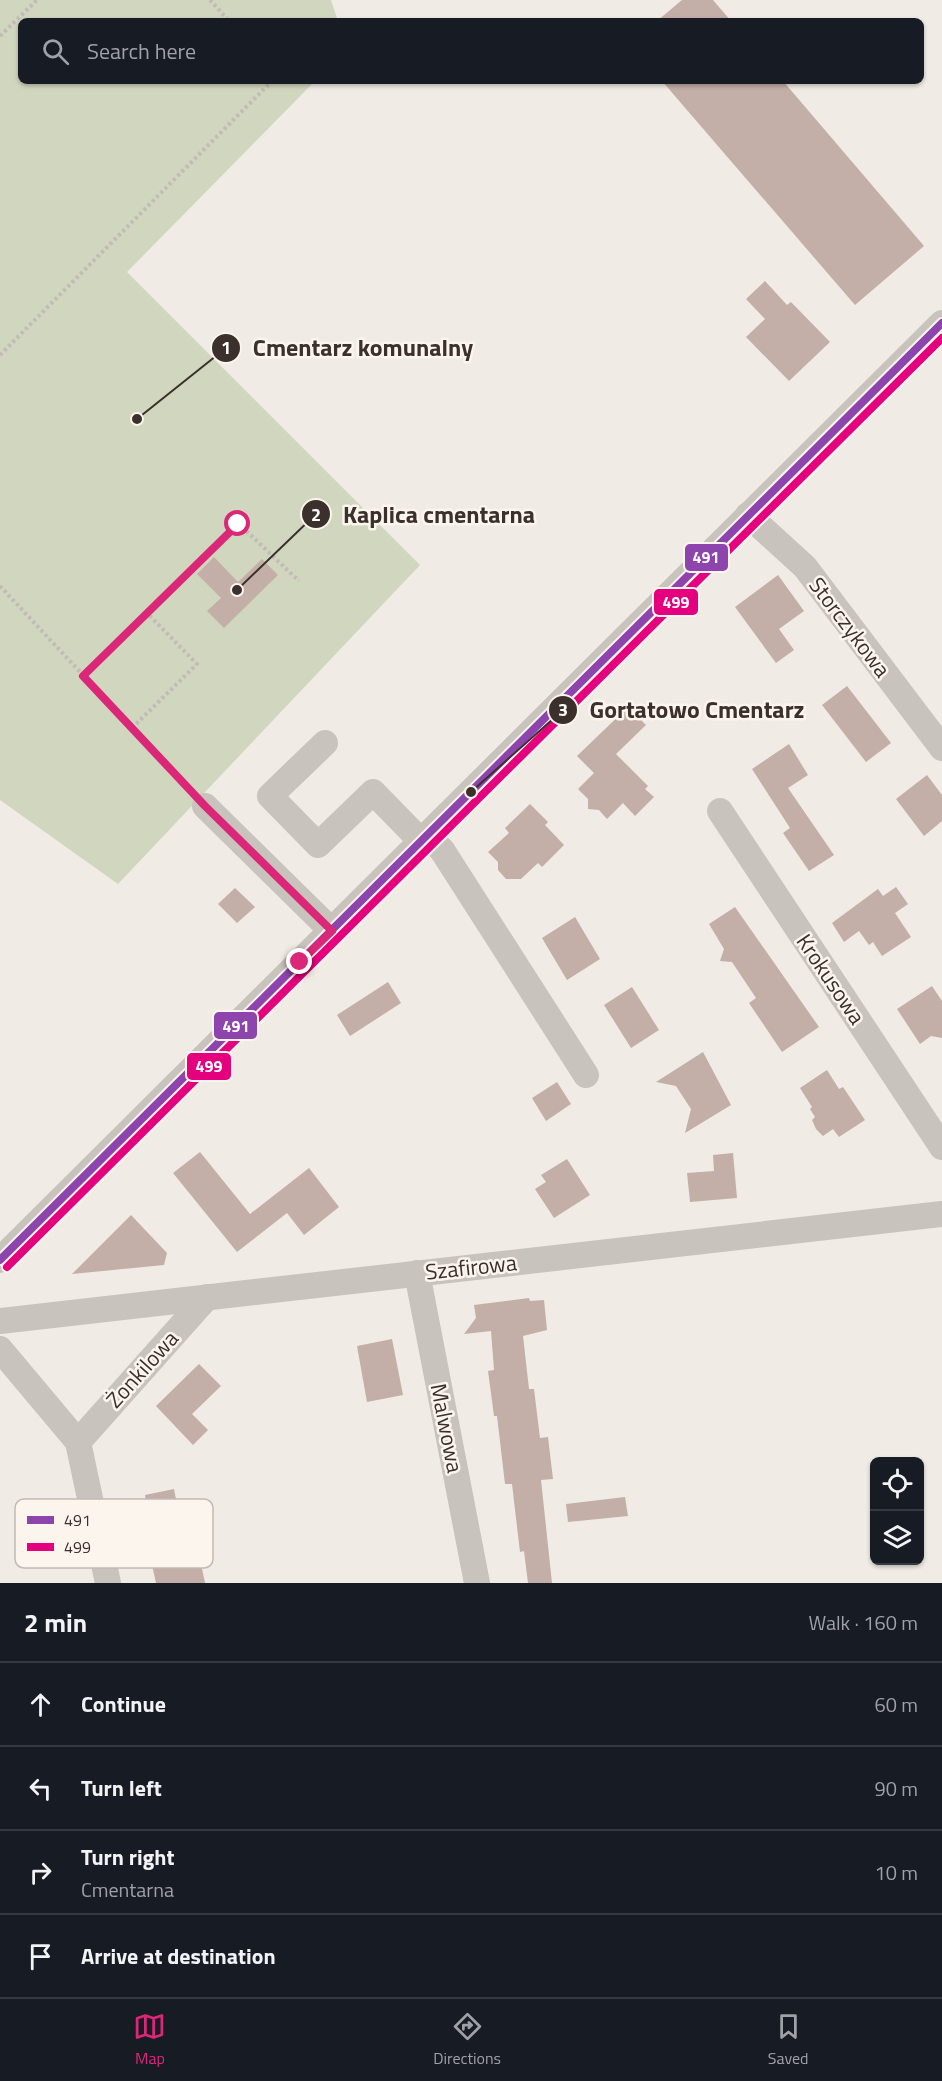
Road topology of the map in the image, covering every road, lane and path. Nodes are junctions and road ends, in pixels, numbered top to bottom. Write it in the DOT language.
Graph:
graph roads {
  1 [pos="38,0"];
  2 [pos="210,0"];
  3 [pos="19,18"];
  4 [pos="226,18"];
  5 [pos="18,19"];
  6 [pos="0,36"];
  7 [pos="269,84"];
  8 [pos="942,323"];
  9 [pos="0,355"];
  10 [pos="748,516"];
  11 [pos="299,581"];
  12 [pos="0,586"];
  13 [pos="147,613"];
  14 [pos="83,676"];
  15 [pos="132,728"];
  16 [pos="325,742"];
  17 [pos="942,748"];
  18 [pos="205,806"];
  19 [pos="720,811"];
  20 [pos="424,839"];
  21 [pos="332,931"];
  22 [pos="586,1075"];
  23 [pos="942,1147"];
  24 [pos="942,1214"];
  25 [pos="0,1260"];
  26 [pos="417,1273"];
  27 [pos="207,1297"];
  28 [pos="0,1321"];
  29 [pos="0,1348"];
  30 [pos="78,1442"];
  31 [pos="90,1499"];
  32 [pos="105,1568"];
  33 [pos="108,1583"];
  34 [pos="477,1583"];
  1 -- 3 [label="path"];
  2 -- 4 [label="path"];
  5 -- 6 [label="path"];
  7 -- 9 [label="path"];
  8 -- 10 [label="street"];
  10 -- 17 [label="street, Storczykowa"];
  10 -- 20 [label="street"];
  11 -- 13 [label="path"];
  12 -- 14 [label="path"];
  13 -- 14 [label="path"];
  13 -- 15 [label="path"];
  14 -- 15 [label="path"];
  15 -- 18 [label="path"];
  16 -- 20 [label="street"];
  18 -- 21 [label="street"];
  19 -- 23 [label="street, Krokusowa"];
  20 -- 21 [label="street"];
  20 -- 22 [label="street"];
  21 -- 25 [label="street"];
  24 -- 26 [label="street, Szafirowa"];
  26 -- 27 [label="street, Szafirowa"];
  26 -- 34 [label="street, Malwowa"];
  27 -- 28 [label="street, Szafirowa"];
  27 -- 30 [label="street, Żonkilowa"];
  29 -- 30 [label="street"];
  30 -- 31 [label="street"];
  32 -- 33 [label="street"];
}
